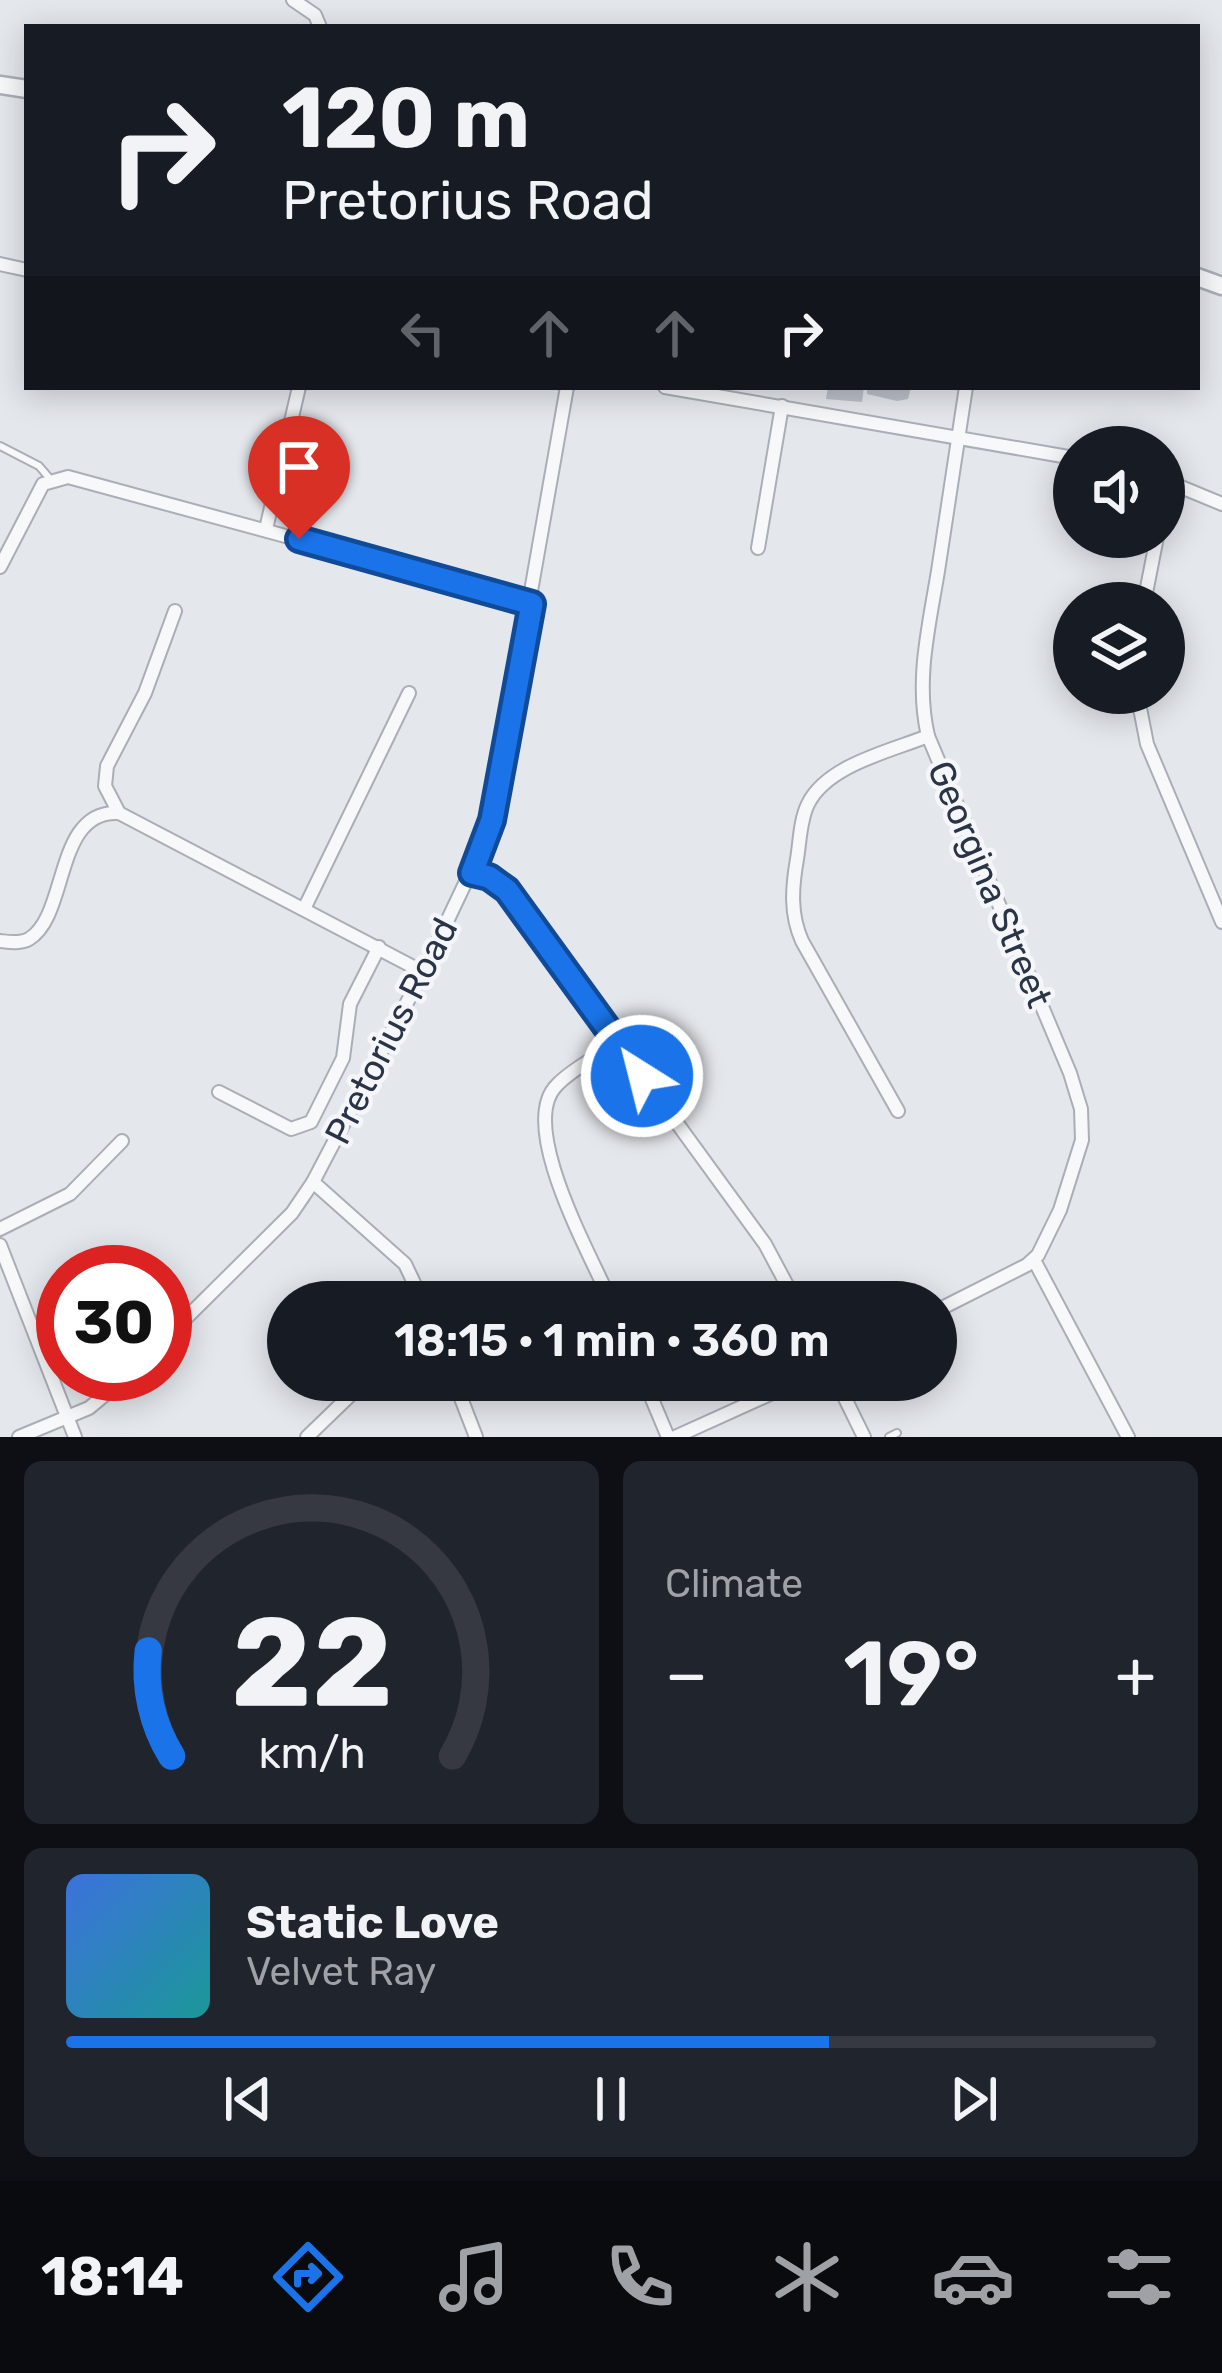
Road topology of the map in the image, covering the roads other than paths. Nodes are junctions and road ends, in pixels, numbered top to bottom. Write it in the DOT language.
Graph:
graph roads {
  1 [pos="293,0"];
  2 [pos="319,24"];
  3 [pos="297,390"];
  4 [pos="567,390"];
  5 [pos="683,390"];
  6 [pos="966,390"];
  7 [pos="782,406"];
  8 [pos="958,437"];
  9 [pos="0,446"];
  10 [pos="1053,454"];
  11 [pos="51,479"];
  12 [pos="1185,489"];
  13 [pos="1222,504"];
  14 [pos="266,530"];
  15 [pos="758,548"];
  16 [pos="0,567"];
  17 [pos="532,604"];
  18 [pos="175,611"];
  19 [pos="409,693"];
  20 [pos="1141,714"];
  21 [pos="928,736"];
  22 [pos="119,813"];
  23 [pos="472,873"];
  24 [pos="304,909"];
  25 [pos="1222,922"];
  26 [pos="0,941"];
  27 [pos="379,947"];
  28 [pos="423,972"];
  29 [pos="618,1042"];
  30 [pos="219,1092"];
  31 [pos="898,1111"];
  32 [pos="122,1142"];
  33 [pos="313,1182"];
  34 [pos="0,1228"];
  35 [pos="0,1245"];
  36 [pos="1034,1260"];
  37 [pos="414,1281"];
  38 [pos="602,1281"];
  39 [pos="785,1281"];
  40 [pos="957,1301"];
  41 [pos="192,1312"];
  42 [pos="101,1401"];
  43 [pos="341,1401"];
  44 [pos="462,1401"];
  45 [pos="654,1401"];
  46 [pos="754,1401"];
  47 [pos="847,1401"];
  48 [pos="69,1419"];
  49 [pos="20,1437"];
  50 [pos="75,1437"];
  51 [pos="307,1437"];
  52 [pos="476,1437"];
  53 [pos="672,1437"];
  54 [pos="865,1437"];
  55 [pos="1128,1437"];
  1 -- 2 [label="street"];
  3 -- 14 [label="street"];
  4 -- 17 [label="street, Pretorius Road"];
  5 -- 7 [label="street"];
  6 -- 8 [label="street, Georgina Street"];
  7 -- 8 [label="street"];
  7 -- 15 [label="street"];
  8 -- 10 [label="street"];
  8 -- 21 [label="street, Georgina Street"];
  9 -- 11 [label="lane"];
  11 -- 14 [label="street"];
  11 -- 16 [label="street"];
  12 -- 13 [label="street"];
  14 -- 17 [label="street"];
  17 -- 23 [label="street, Pretorius Road"];
  18 -- 22 [label="street"];
  19 -- 24 [label="street"];
  20 -- 25 [label="street"];
  21 -- 31 [label="street"];
  21 -- 36 [label="street, Georgina Street"];
  22 -- 24 [label="street"];
  22 -- 26 [label="street"];
  23 -- 28 [label="street, Pretorius Road"];
  23 -- 29 [label="street"];
  24 -- 27 [label="street"];
  27 -- 28 [label="street"];
  27 -- 30 [label="street"];
  28 -- 33 [label="street, Pretorius Road"];
  29 -- 38 [label="street"];
  29 -- 39 [label="street"];
  32 -- 34 [label="street"];
  33 -- 37 [label="street"];
  33 -- 41 [label="street, Pretorius Road"];
  35 -- 48 [label="street"];
  36 -- 40 [label="street"];
  36 -- 55 [label="street"];
  42 -- 48 [label="street"];
  43 -- 51 [label="street"];
  44 -- 52 [label="street"];
  45 -- 53 [label="street"];
  46 -- 53 [label="street"];
  47 -- 54 [label="street"];
  48 -- 49 [label="street"];
  48 -- 50 [label="street"];
}
